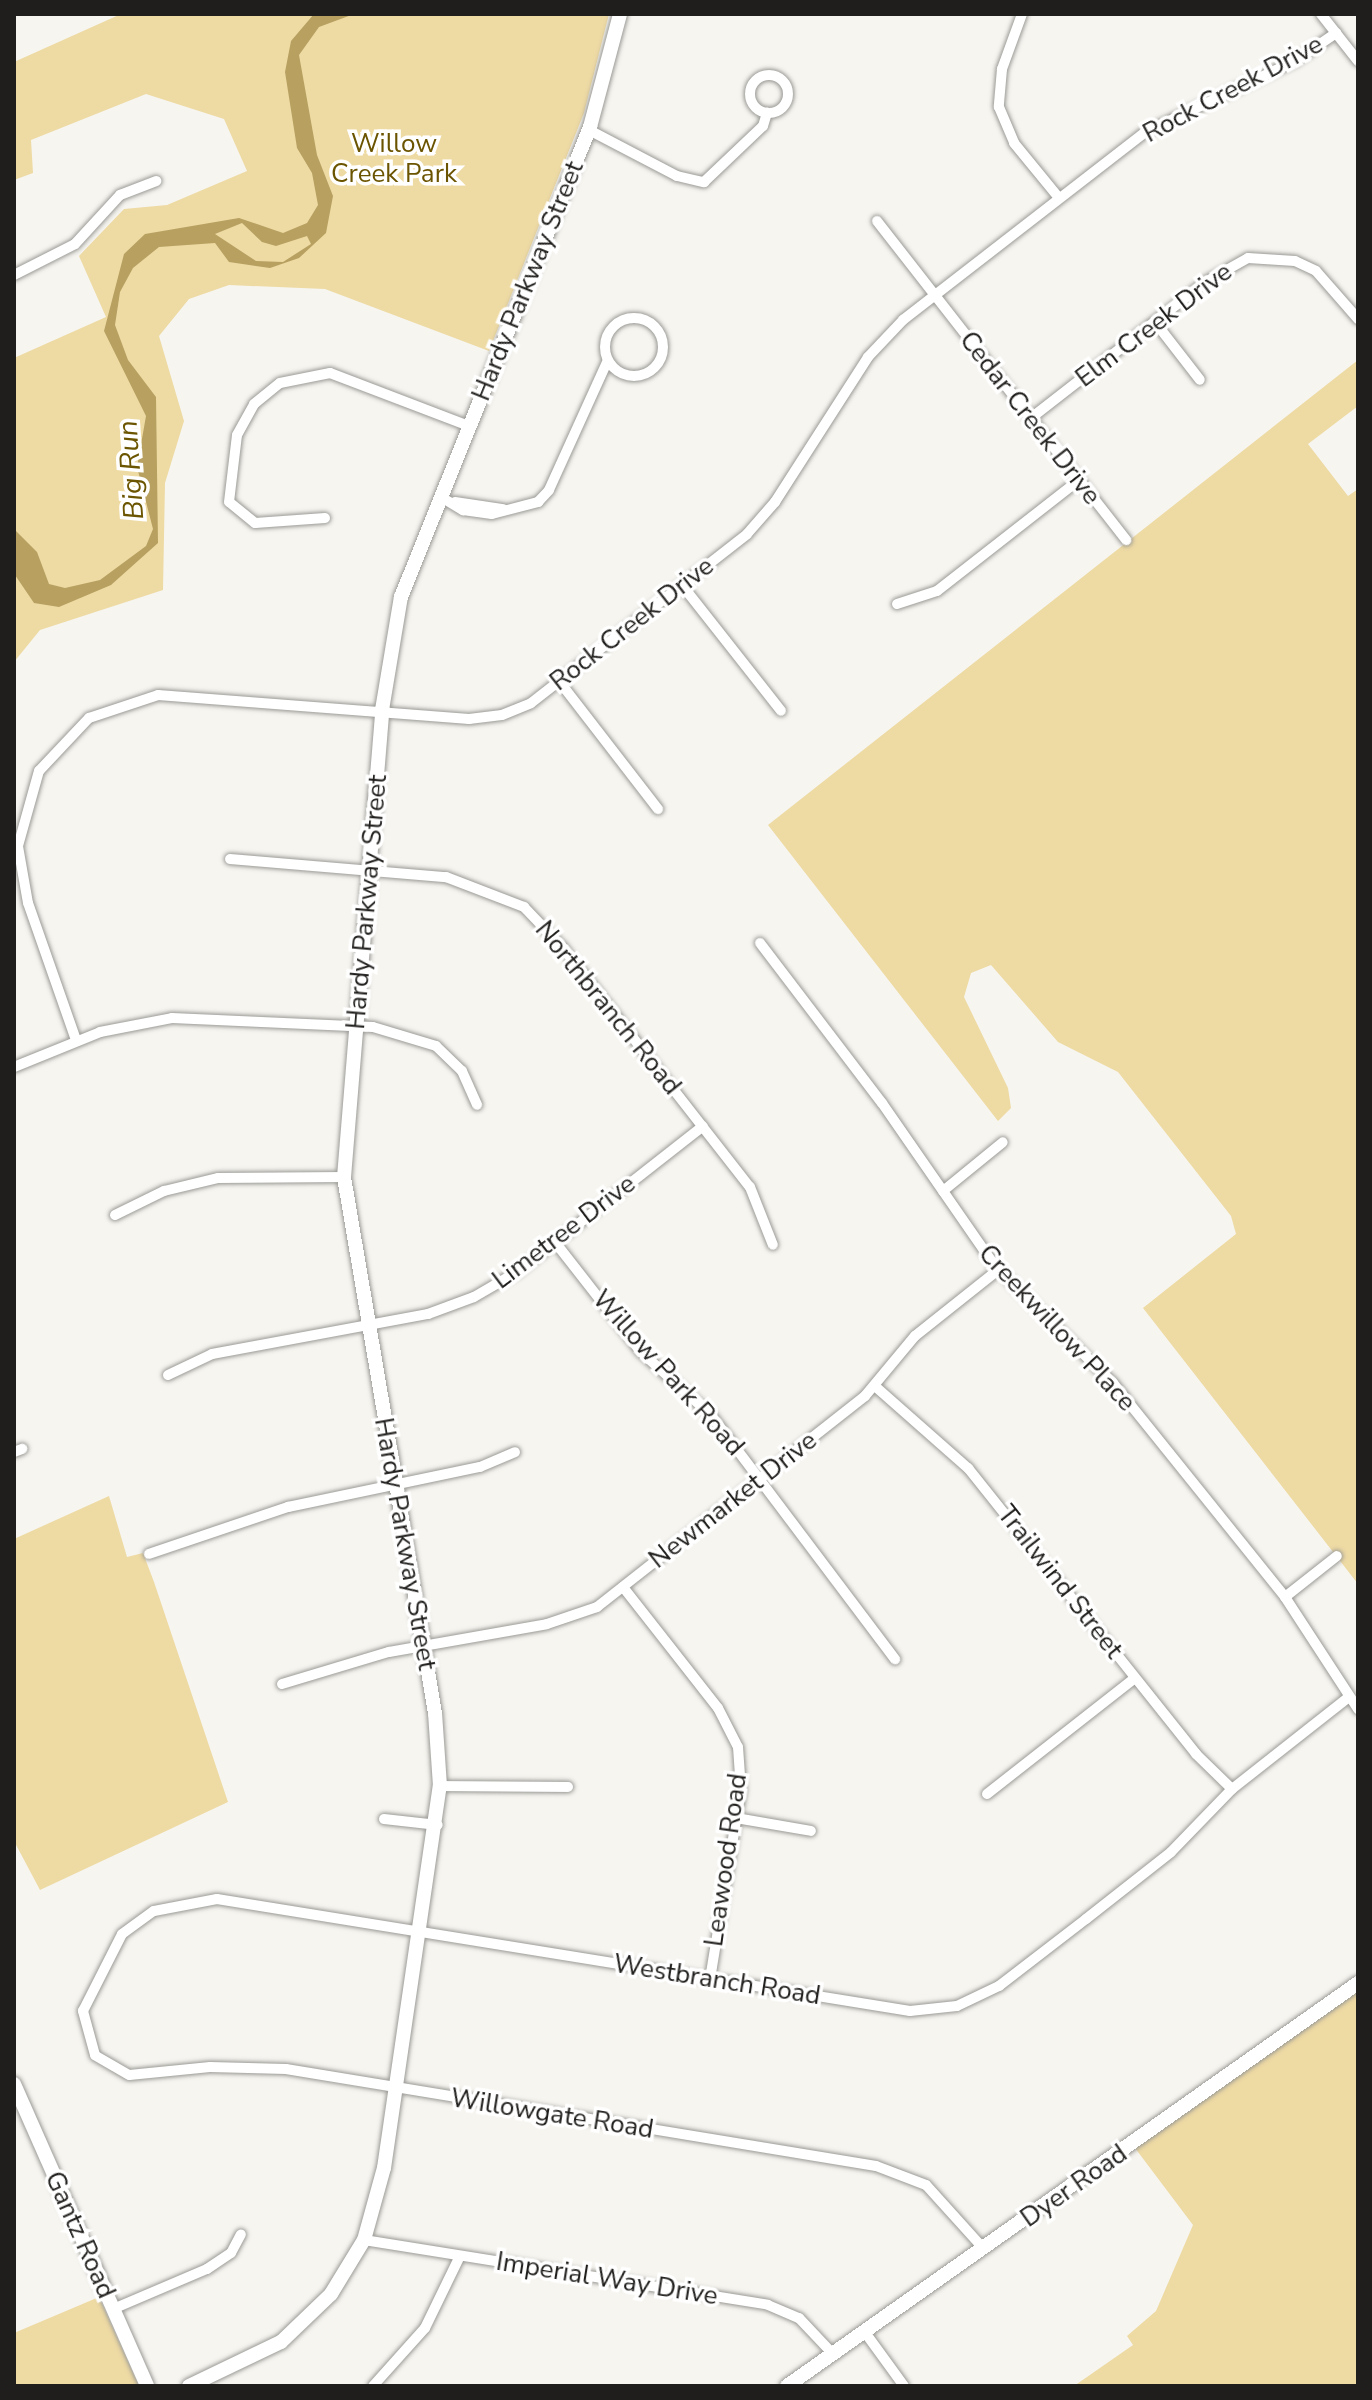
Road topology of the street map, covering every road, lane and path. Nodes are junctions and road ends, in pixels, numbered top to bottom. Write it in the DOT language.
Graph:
graph roads {
  1 [pos="620,14"];
  2 [pos="1022,14"];
  3 [pos="1321,14"];
  4 [pos="1336,33"];
  5 [pos="1358,61"];
  6 [pos="767,113"];
  7 [pos="589,130"];
  8 [pos="156,181"];
  9 [pos="1059,198"];
  10 [pos="877,221"];
  11 [pos="14,275"];
  12 [pos="935,295"];
  13 [pos="1358,319"];
  14 [pos="1155,322"];
  15 [pos="607,362"];
  16 [pos="1200,380"];
  17 [pos="1031,418"];
  18 [pos="469,426"];
  19 [pos="1079,480"];
  20 [pos="448,499"];
  21 [pos="325,518"];
  22 [pos="1126,540"];
  23 [pos="682,585"];
  24 [pos="897,604"];
  25 [pos="559,681"];
  26 [pos="382,710"];
  27 [pos="781,711"];
  28 [pos="658,809"];
  29 [pos="230,859"];
  30 [pos="371,871"];
  31 [pos="760,943"];
  32 [pos="357,1027"];
  33 [pos="76,1040"];
  34 [pos="14,1067"];
  35 [pos="477,1105"];
  36 [pos="703,1126"];
  37 [pos="1003,1142"];
  38 [pos="344,1177"];
  39 [pos="943,1191"];
  40 [pos="115,1215"];
  41 [pos="555,1242"];
  42 [pos="773,1245"];
  43 [pos="998,1270"];
  44 [pos="367,1327"];
  45 [pos="168,1375"];
  46 [pos="876,1387"];
  47 [pos="515,1452"];
  48 [pos="761,1478"];
  49 [pos="395,1486"];
  50 [pos="149,1554"];
  51 [pos="1337,1556"];
  52 [pos="623,1587"];
  53 [pos="1285,1597"];
  54 [pos="423,1647"];
  55 [pos="895,1659"];
  56 [pos="1135,1678"];
  57 [pos="282,1684"];
  58 [pos="1349,1697"];
  59 [pos="1358,1709"];
  60 [pos="440,1786"];
  61 [pos="568,1787"];
  62 [pos="1232,1789"];
  63 [pos="987,1794"];
  64 [pos="736,1818"];
  65 [pos="384,1819"];
  66 [pos="438,1825"];
  67 [pos="811,1831"];
  68 [pos="422,1933"];
  69 [pos="710,1979"];
  70 [pos="1358,1983"];
  71 [pos="95,2055"];
  72 [pos="14,2084"];
  73 [pos="397,2089"];
  74 [pos="241,2234"];
  75 [pos="364,2240"];
  76 [pos="983,2248"];
  77 [pos="460,2256"];
  78 [pos="113,2309"];
  79 [pos="864,2331"];
  80 [pos="833,2354"];
  81 [pos="147,2386"];
  82 [pos="189,2386"];
  83 [pos="373,2386"];
  84 [pos="787,2386"];
  85 [pos="904,2386"];
  1 -- 7 [label="main road, Hardy Parkway Street"];
  2 -- 9 [label="street"];
  3 -- 4 [label="street"];
  4 -- 5 [label="street"];
  4 -- 9 [label="street, Rock Creek Drive"];
  6 -- 7 [label="street"];
  7 -- 18 [label="main road, Hardy Parkway Street"];
  8 -- 11 [label="street"];
  9 -- 12 [label="street, Rock Creek Drive"];
  10 -- 12 [label="street, Cedar Creek Drive"];
  12 -- 17 [label="street, Cedar Creek Drive"];
  12 -- 23 [label="street, Rock Creek Drive"];
  13 -- 14 [label="street, Elm Creek Drive"];
  14 -- 16 [label="street"];
  14 -- 17 [label="street, Elm Creek Drive"];
  15 -- 15 [label="street"];
  15 -- 20 [label="street"];
  17 -- 19 [label="street, Cedar Creek Drive"];
  18 -- 20 [label="main road, Hardy Parkway Street"];
  18 -- 21 [label="street"];
  19 -- 22 [label="street, Cedar Creek Drive"];
  19 -- 24 [label="street"];
  20 -- 26 [label="main road, Hardy Parkway Street"];
  23 -- 25 [label="street, Rock Creek Drive"];
  23 -- 27 [label="street"];
  25 -- 26 [label="street, Rock Creek Drive"];
  25 -- 28 [label="street"];
  26 -- 30 [label="main road, Hardy Parkway Street"];
  26 -- 33 [label="street, Rock Creek Drive"];
  29 -- 30 [label="street, Northbranch Road"];
  30 -- 32 [label="main road, Hardy Parkway Street"];
  30 -- 36 [label="street, Northbranch Road"];
  31 -- 39 [label="street, Creekwillow Place"];
  32 -- 33 [label="street"];
  32 -- 35 [label="street"];
  32 -- 38 [label="main road, Hardy Parkway Street"];
  33 -- 34 [label="street"];
  36 -- 41 [label="street, Limetree Drive"];
  36 -- 42 [label="street, Northbranch Road"];
  37 -- 39 [label="street"];
  38 -- 40 [label="street"];
  38 -- 44 [label="main road, Hardy Parkway Street"];
  39 -- 43 [label="street, Creekwillow Place"];
  41 -- 44 [label="street, Limetree Drive"];
  41 -- 48 [label="street, Willow Park Road"];
  43 -- 46 [label="street, Newmarket Drive"];
  43 -- 53 [label="street, Creekwillow Place"];
  44 -- 45 [label="street, Limetree Drive"];
  44 -- 49 [label="main road, Hardy Parkway Street"];
  46 -- 48 [label="street, Newmarket Drive"];
  46 -- 56 [label="street, Trailwind Street"];
  47 -- 49 [label="street"];
  48 -- 52 [label="street, Newmarket Drive"];
  48 -- 55 [label="street, Willow Park Road"];
  49 -- 50 [label="street"];
  49 -- 54 [label="main road, Hardy Parkway Street"];
  51 -- 53 [label="street"];
  52 -- 54 [label="street, Newmarket Drive"];
  52 -- 64 [label="street, Leawood Road"];
  53 -- 58 [label="street, Creekwillow Place"];
  54 -- 57 [label="street, Newmarket Drive"];
  54 -- 60 [label="main road, Hardy Parkway Street"];
  56 -- 62 [label="street, Trailwind Street"];
  56 -- 63 [label="street"];
  58 -- 59 [label="street, Creekwillow Place"];
  58 -- 62 [label="street, Westbranch Road"];
  60 -- 61 [label="street"];
  60 -- 66 [label="main road, Hardy Parkway Street"];
  62 -- 69 [label="street, Westbranch Road"];
  64 -- 67 [label="street"];
  64 -- 69 [label="street, Leawood Road"];
  65 -- 66 [label="street"];
  66 -- 68 [label="main road, Hardy Parkway Street"];
  68 -- 69 [label="street, Westbranch Road"];
  68 -- 71 [label="street, Westbranch Road"];
  68 -- 73 [label="main road, Hardy Parkway Street"];
  70 -- 76 [label="main road, Dyer Road"];
  71 -- 73 [label="street, Willowgate Road"];
  72 -- 78 [label="main road, Gantz Road"];
  73 -- 75 [label="main road, Hardy Parkway Street"];
  73 -- 76 [label="street, Willowgate Road"];
  74 -- 78 [label="street"];
  75 -- 77 [label="street, Imperial Way Drive"];
  75 -- 82 [label="main road, Hardy Parkway Street"];
  76 -- 79 [label="main road, Dyer Road"];
  77 -- 80 [label="street, Imperial Way Drive"];
  77 -- 83 [label="street"];
  78 -- 81 [label="main road, Gantz Road"];
  79 -- 80 [label="main road, Dyer Road"];
  79 -- 85 [label="street"];
  80 -- 84 [label="main road, Dyer Road"];
}
